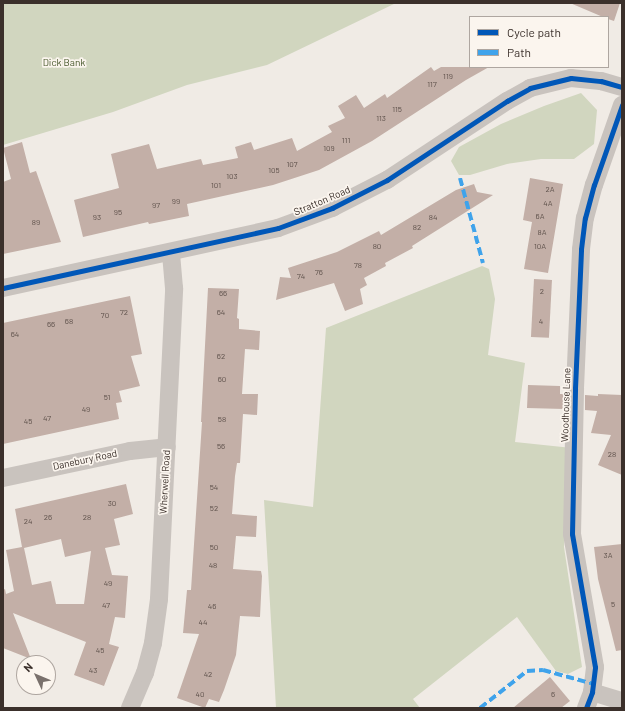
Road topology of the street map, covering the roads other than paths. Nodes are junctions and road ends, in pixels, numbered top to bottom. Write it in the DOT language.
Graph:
graph roads {
  1 [pos="622,87"];
  2 [pos="622,105"];
  3 [pos="171,252"];
  4 [pos="3,288"];
  5 [pos="167,448"];
  6 [pos="3,478"];
  7 [pos="589,700"];
  8 [pos="622,701"];
  9 [pos="130,708"];
  1 -- 3 [label="street, Stratton Road"];
  2 -- 7 [label="street, Woodhouse Lane"];
  3 -- 4 [label="street, Stratton Road"];
  3 -- 5 [label="street, Wherwell Road"];
  5 -- 6 [label="street, Danebury Road"];
  5 -- 9 [label="street, Wherwell Road"];
  7 -- 8 [label="street"];
}
